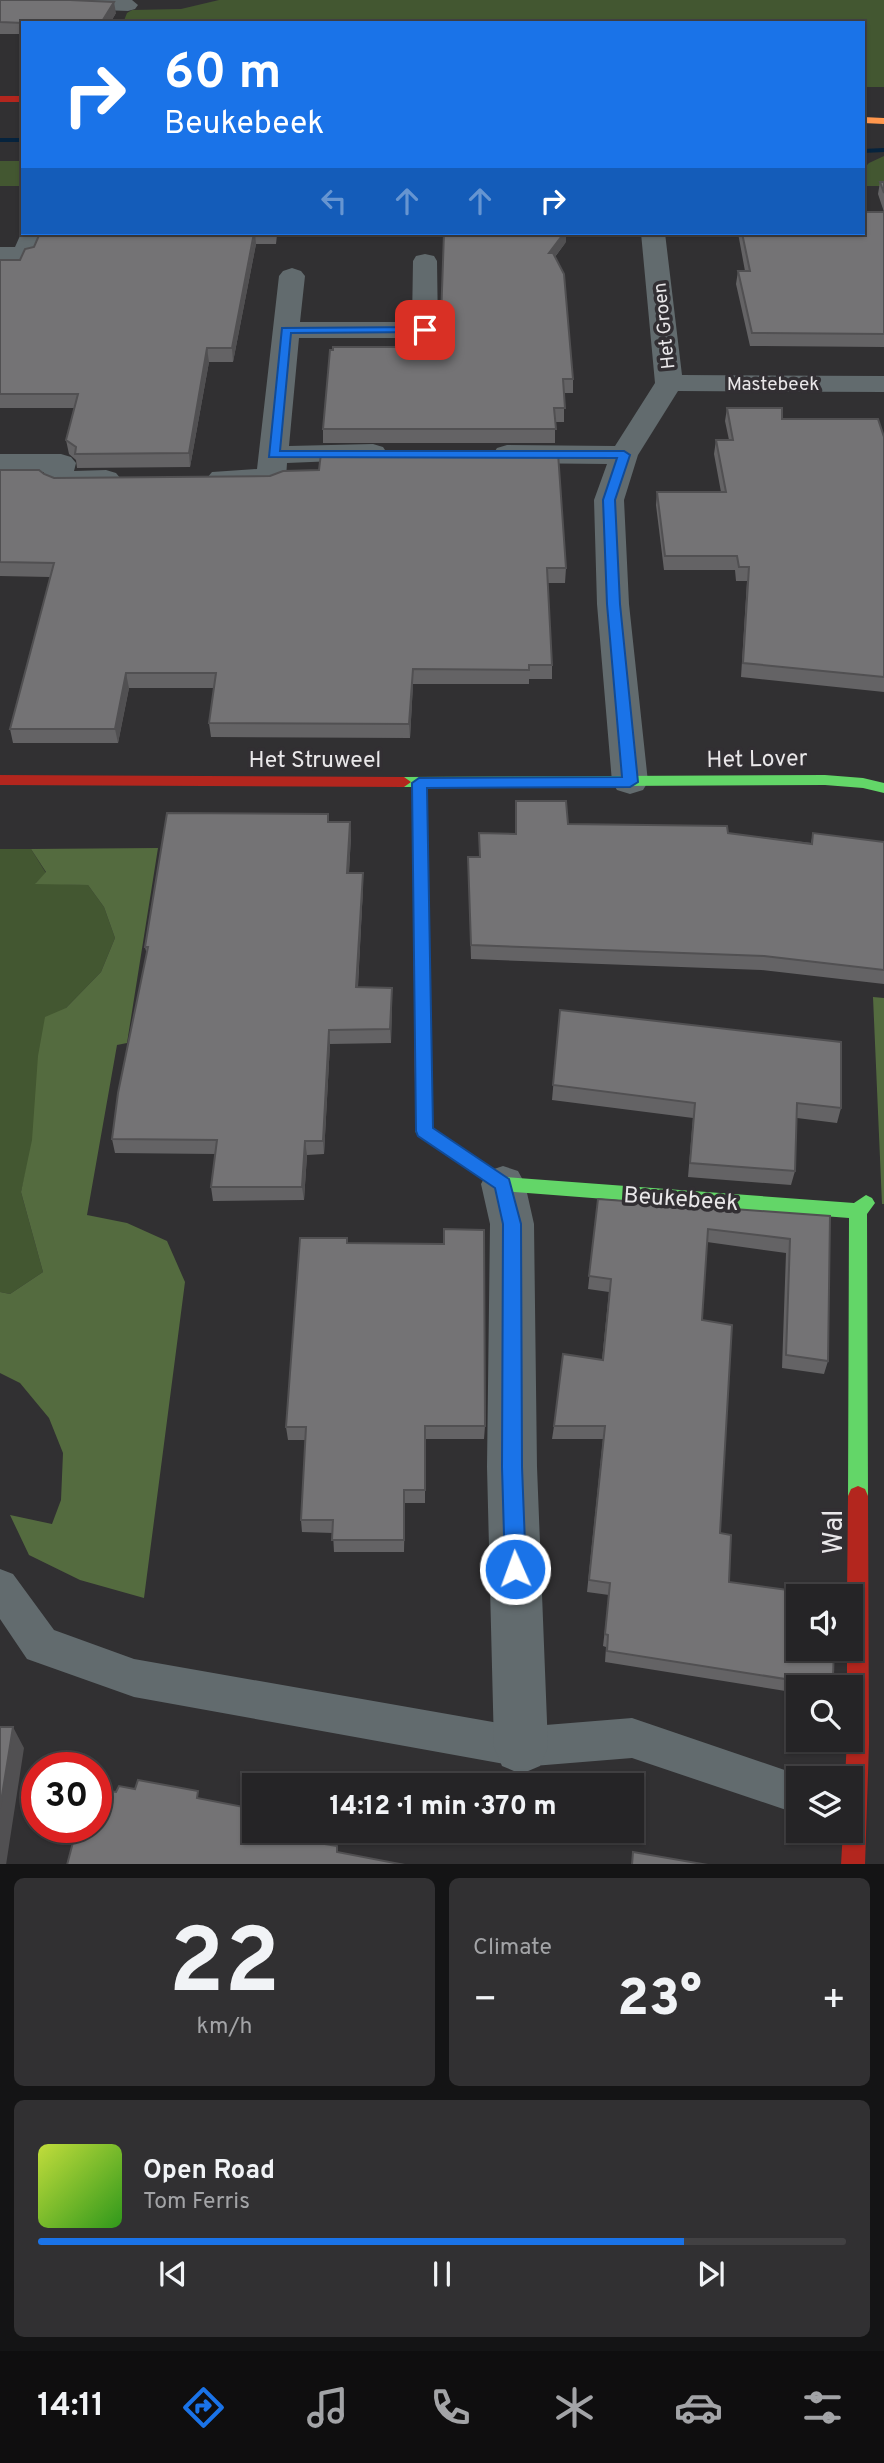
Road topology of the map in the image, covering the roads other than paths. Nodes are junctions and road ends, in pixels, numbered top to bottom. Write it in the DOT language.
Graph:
graph roads {
  1 [pos="0,0"];
  2 [pos="128,5"];
  3 [pos="0,99"];
  4 [pos="21,99"];
  5 [pos="865,120"];
  6 [pos="884,121"];
  7 [pos="32,235"];
  8 [pos="653,235"];
  9 [pos="0,254"];
  10 [pos="425,261"];
  11 [pos="292,276"];
  12 [pos="286,330"];
  13 [pos="668,383"];
  14 [pos="882,389"];
  15 [pos="395,453"];
  16 [pos="274,454"];
  17 [pos="476,454"];
  18 [pos="624,455"];
  19 [pos="0,463"];
  20 [pos="137,479"];
  21 [pos="191,479"];
  22 [pos="0,780"];
  23 [pos="630,782"];
  24 [pos="419,783"];
  25 [pos="884,789"];
  26 [pos="503,1184"];
  27 [pos="862,1207"];
  28 [pos="0,1587"];
  29 [pos="521,1747"];
  30 [pos="856,1766"];
  31 [pos="786,1790"];
  32 [pos="853,1843"];
  33 [pos="853,1864"];
  1 -- 2 [label="street"];
  3 -- 4 [label="street"];
  5 -- 6 [label="street"];
  7 -- 9 [label="street"];
  8 -- 13 [label="street, Het Groen"];
  10 -- 12 [label="street"];
  11 -- 12 [label="street"];
  12 -- 16 [label="street"];
  13 -- 14 [label="street, Mastebeek"];
  13 -- 18 [label="street, Het Groen"];
  15 -- 16 [label="street"];
  16 -- 21 [label="street"];
  17 -- 18 [label="street"];
  18 -- 23 [label="street, Het Groen"];
  19 -- 20 [label="street"];
  22 -- 24 [label="street, Het Struweel"];
  23 -- 24 [label="street, Het Struweel"];
  23 -- 25 [label="street, Het Lover"];
  24 -- 26 [label="street, Beukebeek"];
  26 -- 27 [label="street, Beukebeek"];
  26 -- 29 [label="street"];
  27 -- 30 [label="street, Wal"];
  28 -- 29 [label="lane"];
  29 -- 31 [label="lane"];
  32 -- 33 [label="street, Wal"];
}
